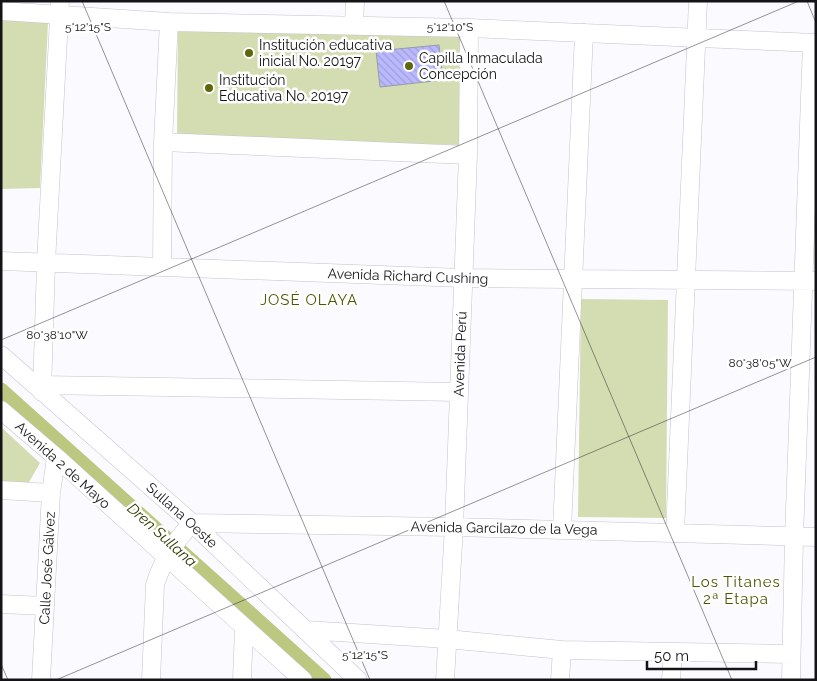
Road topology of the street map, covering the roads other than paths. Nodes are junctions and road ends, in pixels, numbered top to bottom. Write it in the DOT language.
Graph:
graph roads {
  1 [pos="355,1"];
  2 [pos="698,1"];
  3 [pos="60,8"];
  4 [pos="1,11"];
  5 [pos="169,22"];
  6 [pos="354,25"];
  7 [pos="469,28"];
  8 [pos="584,34"];
  9 [pos="696,38"];
  10 [pos="814,43"];
  11 [pos="163,142"];
  12 [pos="468,156"];
  13 [pos="1,261"];
  14 [pos="46,262"];
  15 [pos="162,266"];
  16 [pos="462,278"];
  17 [pos="573,279"];
  18 [pos="685,280"];
  19 [pos="810,281"];
  20 [pos="1,355"];
  21 [pos="42,388"];
  22 [pos="459,392"];
  23 [pos="1,410"];
  24 [pos="56,457"];
  25 [pos="1,490"];
  26 [pos="51,493"];
  27 [pos="188,527"];
  28 [pos="454,527"];
  29 [pos="562,530"];
  30 [pos="676,533"];
  31 [pos="794,537"];
  32 [pos="816,537"];
  33 [pos="167,554"];
  34 [pos="1,604"];
  35 [pos="44,606"];
  36 [pos="244,627"];
  37 [pos="306,630"];
  38 [pos="447,639"];
  39 [pos="562,650"];
  40 [pos="672,652"];
  41 [pos="791,654"];
  42 [pos="40,680"];
  43 [pos="151,680"];
  44 [pos="242,680"];
  45 [pos="303,680"];
  46 [pos="358,680"];
  47 [pos="445,680"];
  48 [pos="560,680"];
  49 [pos="671,680"];
  50 [pos="791,680"];
  1 -- 6 [label="street"];
  2 -- 9 [label="street"];
  3 -- 4 [label="street"];
  3 -- 5 [label="street"];
  3 -- 14 [label="street"];
  5 -- 6 [label="street"];
  5 -- 11 [label="street"];
  6 -- 7 [label="street"];
  7 -- 8 [label="street"];
  7 -- 12 [label="street, Avenida Perú"];
  8 -- 9 [label="street"];
  8 -- 17 [label="street"];
  9 -- 10 [label="street"];
  9 -- 18 [label="street"];
  10 -- 19 [label="street"];
  11 -- 12 [label="street"];
  11 -- 15 [label="street"];
  12 -- 16 [label="street, Avenida Perú"];
  13 -- 14 [label="street, Avenida Richard Cushing"];
  14 -- 15 [label="street, Avenida Richard Cushing"];
  14 -- 21 [label="street"];
  15 -- 16 [label="street, Avenida Richard Cushing"];
  16 -- 17 [label="street, Avenida Richard Cushing"];
  16 -- 22 [label="street, Avenida Perú"];
  17 -- 18 [label="street, Avenida Richard Cushing"];
  17 -- 29 [label="street"];
  18 -- 19 [label="street, Avenida Richard Cushing"];
  18 -- 30 [label="street"];
  19 -- 31 [label="street"];
  20 -- 21 [label="street, Sullana Oeste"];
  21 -- 22 [label="street"];
  21 -- 27 [label="street, Sullana Oeste"];
  22 -- 28 [label="street, Avenida Perú"];
  23 -- 24 [label="street, Avenida 2 de Mayo"];
  24 -- 26 [label="street, Calle José Gálvez"];
  24 -- 33 [label="street, Avenida 2 de Mayo"];
  25 -- 26 [label="street"];
  26 -- 35 [label="street, Calle José Gálvez"];
  27 -- 28 [label="street, Avenida Garcilazo de la Vega"];
  27 -- 33 [label="street"];
  27 -- 37 [label="street, Sullana Oeste"];
  28 -- 29 [label="street, Avenida Garcilazo de la Vega"];
  28 -- 38 [label="street, Avenida Perú"];
  29 -- 30 [label="street, Avenida Garcilazo de la Vega"];
  30 -- 31 [label="street, Avenida Garcilazo de la Vega"];
  31 -- 32 [label="street, Avenida Garcilazo de la Vega"];
  31 -- 41 [label="street"];
  33 -- 36 [label="street, Avenida 2 de Mayo"];
  33 -- 43 [label="street"];
  34 -- 35 [label="street"];
  35 -- 42 [label="street, Calle José Gálvez"];
  36 -- 44 [label="street"];
  36 -- 45 [label="street, Avenida 2 de Mayo"];
  37 -- 38 [label="street"];
  37 -- 46 [label="street, Sullana Oeste"];
  38 -- 39 [label="street"];
  38 -- 47 [label="street, Avenida Perú"];
  39 -- 40 [label="street"];
  39 -- 48 [label="street"];
  40 -- 41 [label="street"];
  40 -- 49 [label="street"];
  41 -- 50 [label="street"];
}
